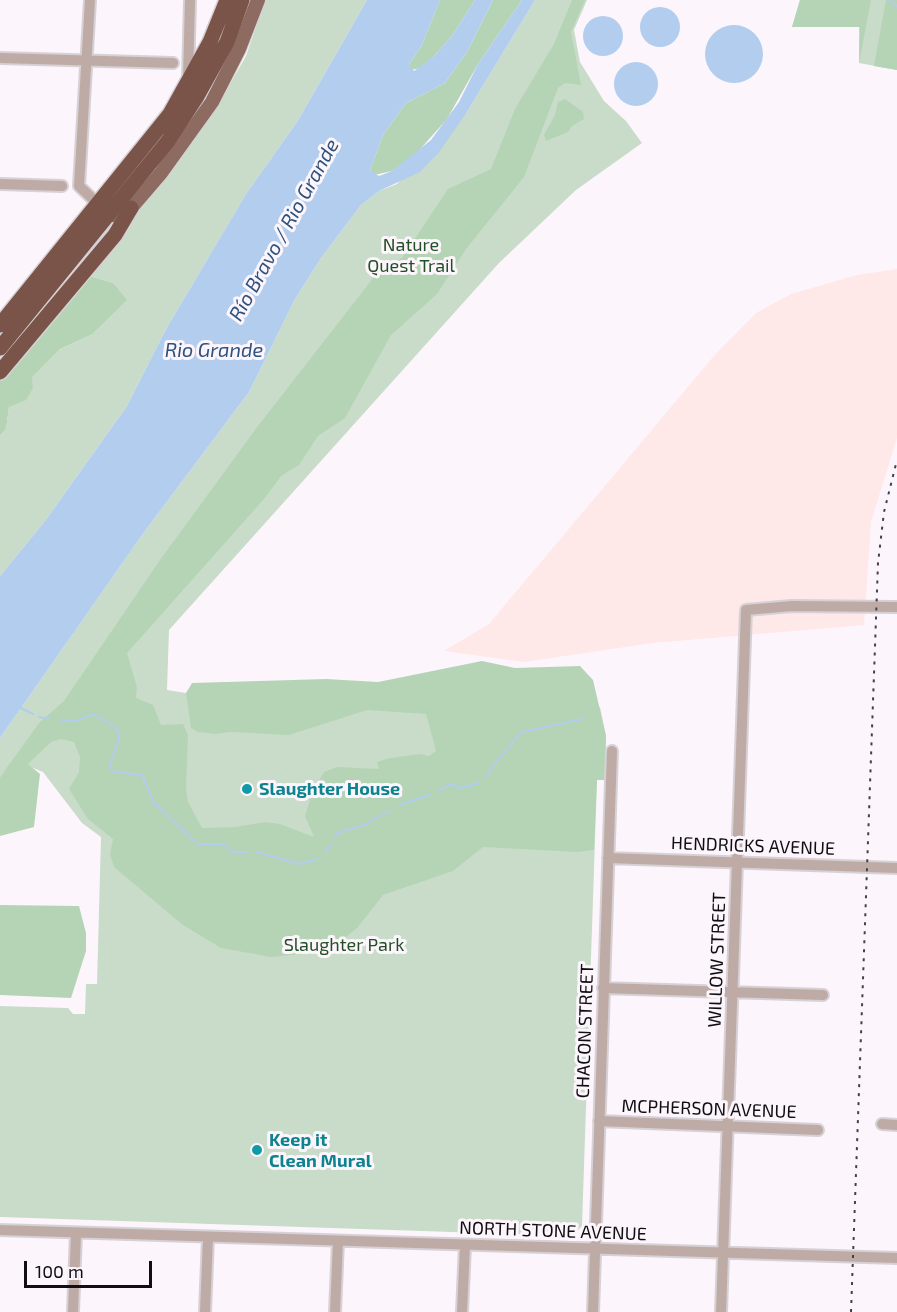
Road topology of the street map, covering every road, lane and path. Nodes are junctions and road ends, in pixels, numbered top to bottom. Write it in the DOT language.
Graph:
graph roads {
  1 [pos="90,0"];
  2 [pos="190,0"];
  3 [pos="227,0"];
  4 [pos="242,0"];
  5 [pos="258,0"];
  6 [pos="0,58"];
  7 [pos="87,62"];
  8 [pos="173,63"];
  9 [pos="188,83"];
  10 [pos="0,184"];
  11 [pos="62,186"];
  12 [pos="98,203"];
  13 [pos="131,208"];
  14 [pos="110,214"];
  15 [pos="0,325"];
  16 [pos="0,348"];
  17 [pos="0,372"];
  18 [pos="897,607"];
  19 [pos="612,751"];
  20 [pos="608,858"];
  21 [pos="737,861"];
  22 [pos="897,867"];
  23 [pos="603,988"];
  24 [pos="732,993"];
  25 [pos="823,995"];
  26 [pos="599,1121"];
  27 [pos="882,1124"];
  28 [pos="897,1125"];
  29 [pos="728,1126"];
  30 [pos="818,1130"];
  31 [pos="0,1230"];
  32 [pos="76,1233"];
  33 [pos="208,1237"];
  34 [pos="338,1241"];
  35 [pos="465,1245"];
  36 [pos="595,1249"];
  37 [pos="723,1253"];
  38 [pos="897,1258"];
  39 [pos="74,1312"];
  40 [pos="205,1312"];
  41 [pos="335,1312"];
  42 [pos="462,1312"];
  43 [pos="592,1312"];
  44 [pos="721,1312"];
  1 -- 7 [label="street"];
  2 -- 9 [label="street"];
  3 -- 9 [label="highway"];
  4 -- 14 [label="highway"];
  5 -- 13 [label="main road"];
  6 -- 7 [label="street"];
  7 -- 8 [label="street"];
  7 -- 12 [label="street"];
  9 -- 12 [label="highway"];
  10 -- 11 [label="street"];
  12 -- 14 [label="main road"];
  12 -- 15 [label="highway"];
  13 -- 14 [label="main road"];
  13 -- 17 [label="highway"];
  14 -- 16 [label="highway"];
  18 -- 21 [label="street, WILLOW STREET"];
  19 -- 20 [label="street, CHACON STREET"];
  20 -- 21 [label="street, HENDRICKS AVENUE"];
  20 -- 23 [label="street, CHACON STREET"];
  21 -- 22 [label="street, HENDRICKS AVENUE"];
  21 -- 24 [label="street, WILLOW STREET"];
  23 -- 24 [label="street"];
  23 -- 26 [label="street, CHACON STREET"];
  24 -- 25 [label="street"];
  24 -- 29 [label="street, WILLOW STREET"];
  26 -- 29 [label="street, MCPHERSON AVENUE"];
  26 -- 36 [label="street, CHACON STREET"];
  27 -- 28 [label="street"];
  29 -- 30 [label="street, MCPHERSON AVENUE"];
  29 -- 37 [label="street, WILLOW STREET"];
  31 -- 32 [label="street, NORTH STONE AVENUE"];
  32 -- 33 [label="street, NORTH STONE AVENUE"];
  32 -- 39 [label="street"];
  33 -- 34 [label="street, NORTH STONE AVENUE"];
  33 -- 40 [label="street"];
  34 -- 35 [label="street, NORTH STONE AVENUE"];
  34 -- 41 [label="street"];
  35 -- 36 [label="street, NORTH STONE AVENUE"];
  35 -- 42 [label="street"];
  36 -- 37 [label="street, NORTH STONE AVENUE"];
  36 -- 43 [label="street, CHACON STREET"];
  37 -- 38 [label="street, NORTH STONE AVENUE"];
  37 -- 44 [label="street, WILLOW STREET"];
}
